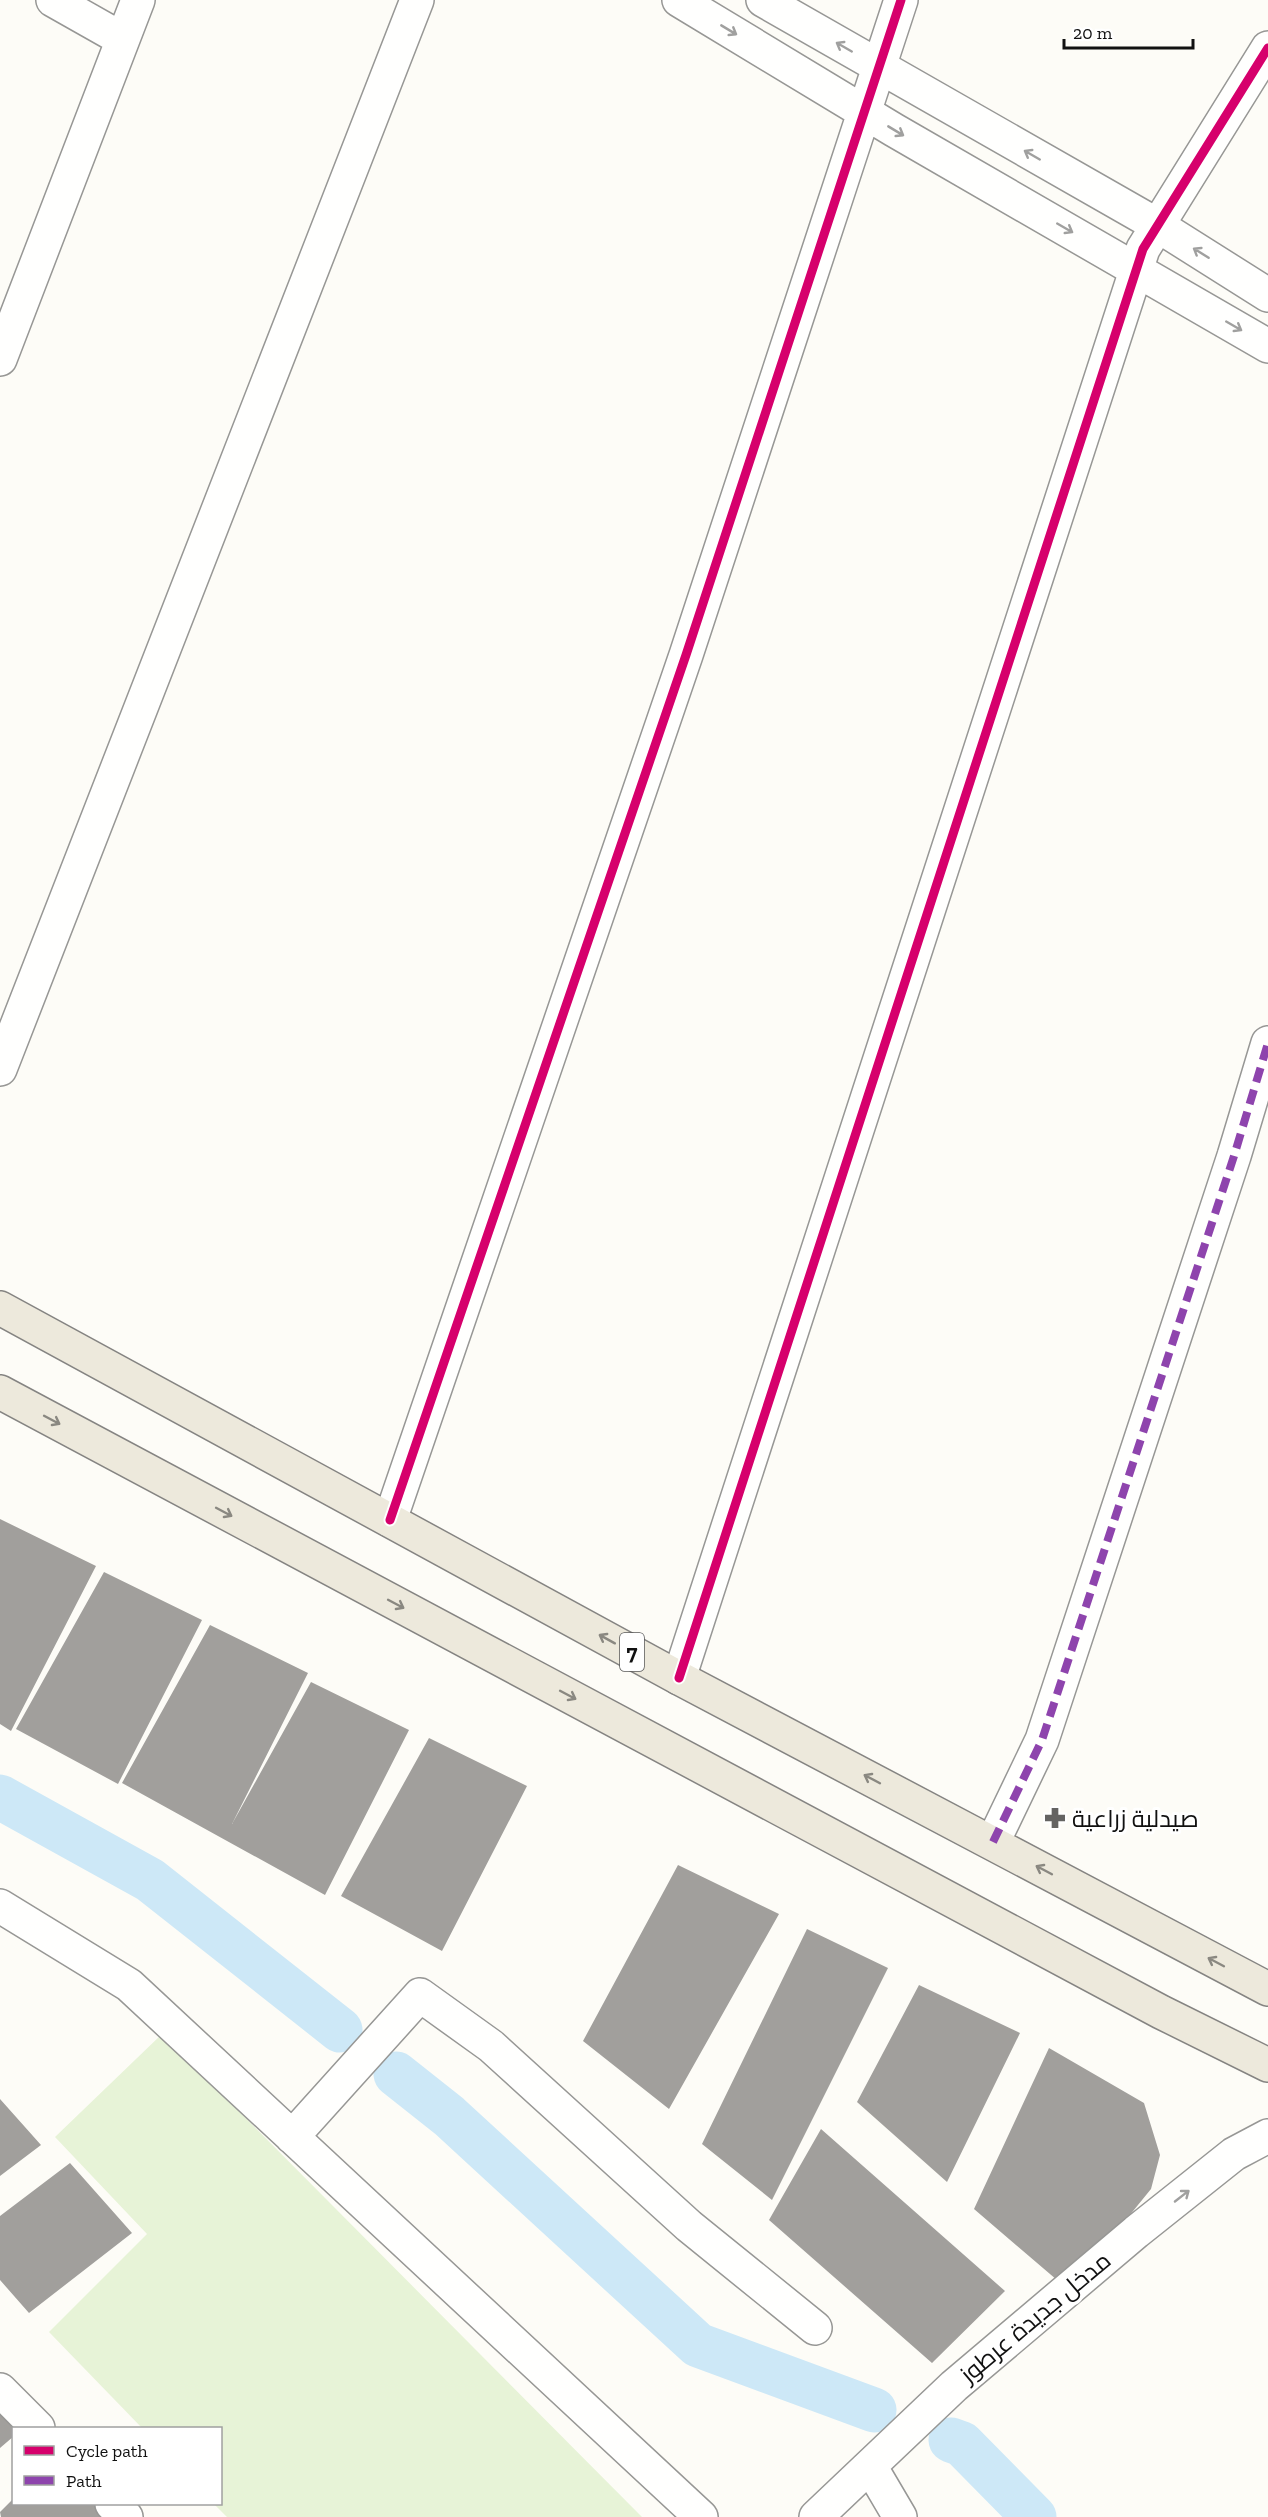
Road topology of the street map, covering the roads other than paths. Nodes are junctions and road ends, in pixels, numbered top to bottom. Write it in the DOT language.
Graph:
graph roads {
  1 [pos="53,0"];
  2 [pos="138,0"];
  3 [pos="417,0"];
  4 [pos="679,0"];
  5 [pos="763,0"];
  6 [pos="901,0"];
  7 [pos="122,39"];
  8 [pos="1268,48"];
  9 [pos="880,68"];
  10 [pos="865,112"];
  11 [pos="1157,225"];
  12 [pos="1137,270"];
  13 [pos="1268,295"];
  14 [pos="1268,346"];
  15 [pos="0,359"];
  16 [pos="1268,1043"];
  17 [pos="0,1069"];
  18 [pos="0,1308"];
  19 [pos="0,1392"];
  20 [pos="390,1520"];
  21 [pos="679,1678"];
  22 [pos="993,1842"];
  23 [pos="0,1906"];
  24 [pos="1268,1989"];
  25 [pos="1268,2065"];
  26 [pos="1268,2136"];
  27 [pos="292,2137"];
  28 [pos="815,2328"];
  29 [pos="0,2390"];
  30 [pos="37,2427"];
  31 [pos="870,2466"];
  32 [pos="113,2505"];
  33 [pos="126,2517"];
  34 [pos="701,2517"];
  35 [pos="816,2517"];
  36 [pos="900,2517"];
  1 -- 7 [label="street"];
  2 -- 7 [label="street"];
  3 -- 17 [label="street"];
  4 -- 10 [label="street, one-way"];
  9 -- 5 [label="street, one-way"];
  6 -- 9 [label="street"];
  7 -- 15 [label="street"];
  8 -- 11 [label="street"];
  9 -- 10 [label="street"];
  11 -- 9 [label="street, one-way"];
  10 -- 12 [label="street, one-way"];
  10 -- 20 [label="street"];
  11 -- 12 [label="street"];
  13 -- 11 [label="street, one-way"];
  12 -- 14 [label="street, one-way"];
  12 -- 21 [label="street"];
  16 -- 22 [label="street"];
  18 -- 20 [label="main road, 7"];
  19 -- 25 [label="main road, one-way"];
  21 -- 20 [label="main road, 7, one-way"];
  22 -- 21 [label="main road, 7, one-way"];
  24 -- 22 [label="main road, 7, one-way"];
  23 -- 27 [label="street"];
  31 -- 26 [label="street, مدخل جديدة عرطوز, one-way"];
  27 -- 28 [label="street"];
  27 -- 34 [label="street"];
  29 -- 30 [label="street"];
  31 -- 35 [label="street, مدخل جديدة عرطوز"];
  31 -- 36 [label="street"];
  32 -- 33 [label="street"];
}
